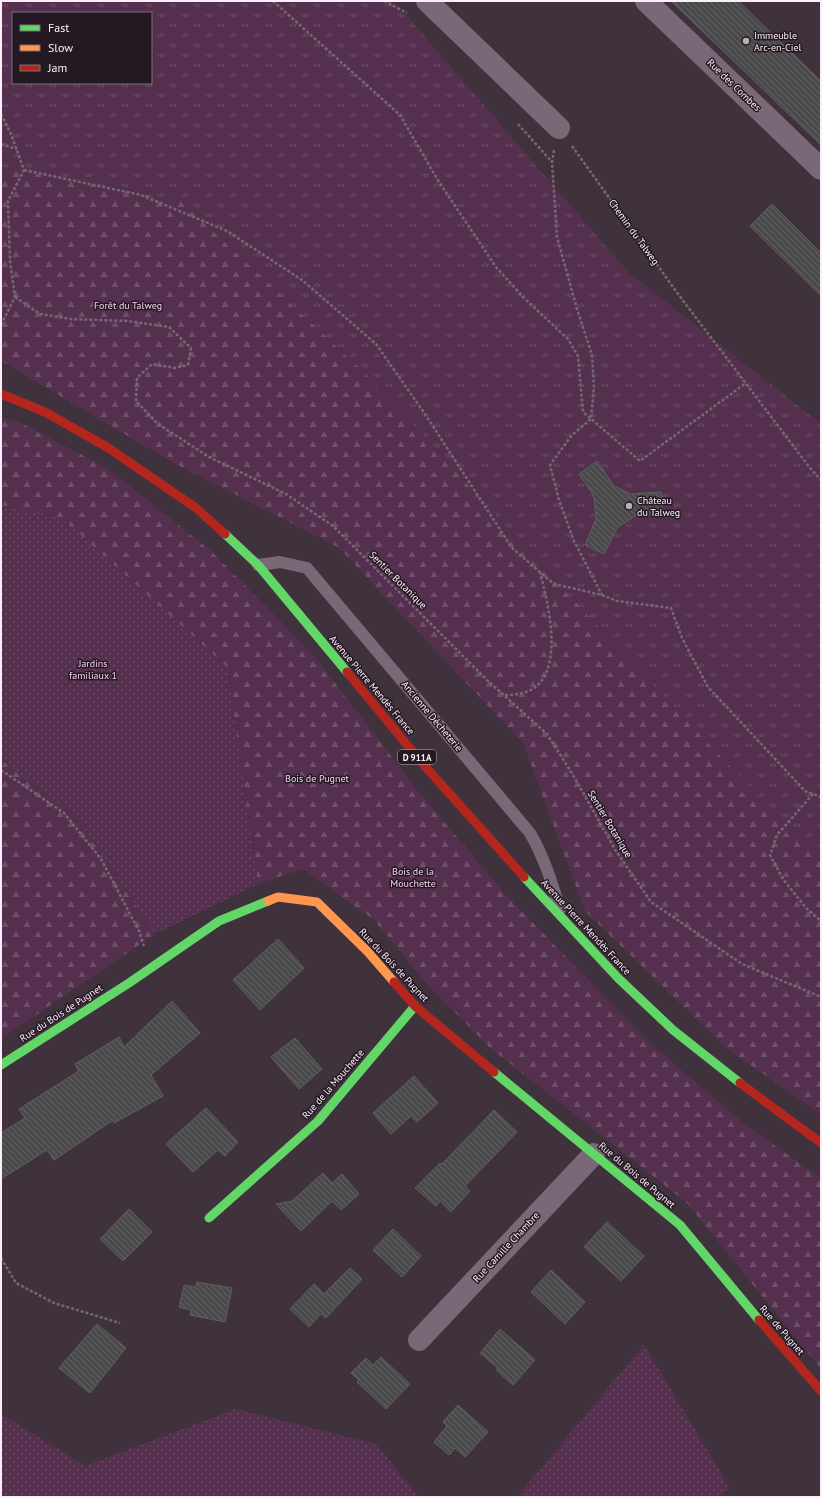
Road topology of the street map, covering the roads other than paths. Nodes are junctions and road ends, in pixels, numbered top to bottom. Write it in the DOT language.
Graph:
graph roads {
  1 [pos="427,1"];
  2 [pos="646,1"];
  3 [pos="559,128"];
  4 [pos="821,169"];
  5 [pos="1,394"];
  6 [pos="258,565"];
  7 [pos="562,918"];
  8 [pos="415,1006"];
  9 [pos="1,1065"];
  10 [pos="821,1143"];
  11 [pos="594,1154"];
  12 [pos="209,1218"];
  13 [pos="727,1283"];
  14 [pos="419,1340"];
  15 [pos="821,1391"];
  1 -- 3 [label="street"];
  2 -- 4 [label="street, Rue des Combes"];
  5 -- 6 [label="street, Avenue Pierre Mendès France / D 911A"];
  6 -- 7 [label="street, Avenue Pierre Mendès France / D 911A"];
  6 -- 7 [label="lane, Ancienne Décheterie"];
  7 -- 10 [label="street, Avenue Pierre Mendès France / D 911A"];
  8 -- 9 [label="street, Rue du Bois de Pugnet"];
  8 -- 11 [label="street, Rue du Bois de Pugnet"];
  8 -- 12 [label="street, Rue de la Mouchette"];
  11 -- 13 [label="street, Rue du Bois de Pugnet"];
  11 -- 14 [label="street, Rue Camille Chambre"];
  13 -- 15 [label="street, Rue de Pugnet"];
}
